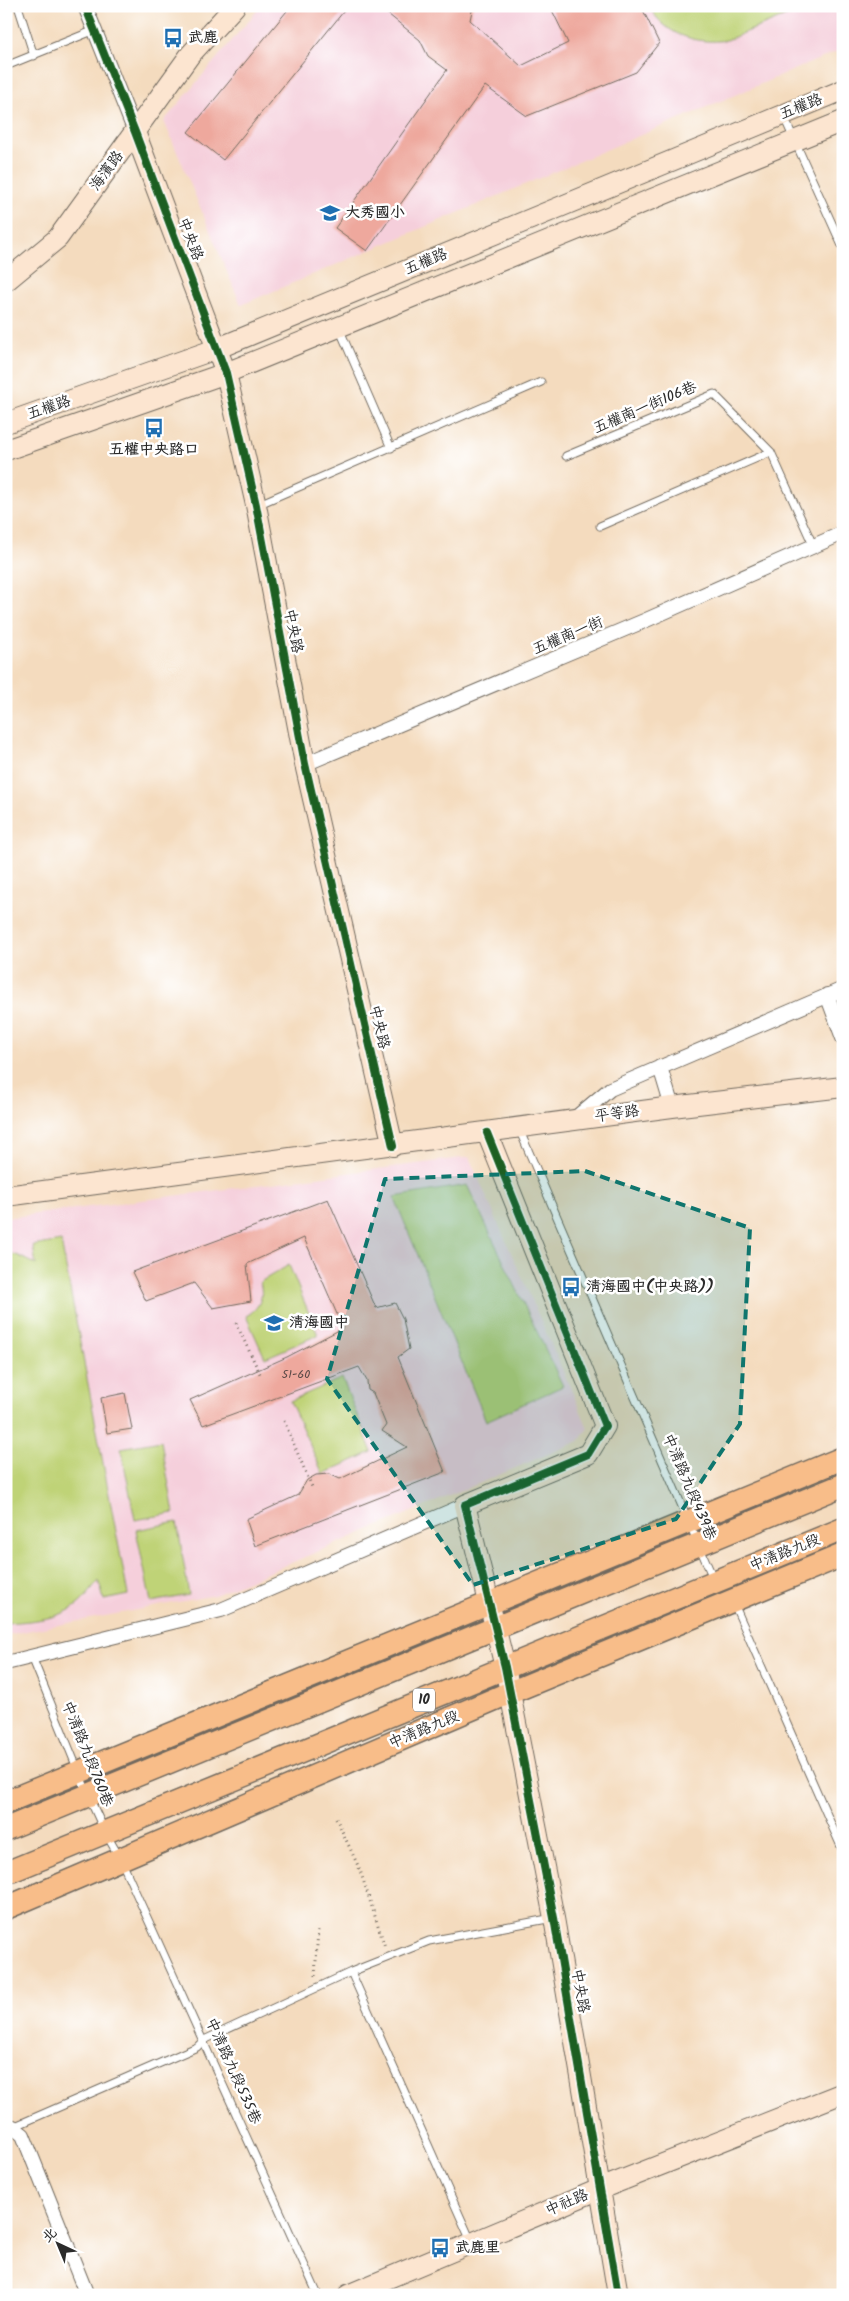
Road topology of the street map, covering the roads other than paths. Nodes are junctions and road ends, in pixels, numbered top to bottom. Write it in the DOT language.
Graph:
graph roads {
  1 [pos="18,6"];
  2 [pos="85,6"];
  3 [pos="235,6"];
  4 [pos="95,30"];
  5 [pos="34,56"];
  6 [pos="6,66"];
  7 [pos="843,90"];
  8 [pos="782,114"];
  9 [pos="843,121"];
  10 [pos="135,132"];
  11 [pos="795,141"];
  12 [pos="617,182"];
  13 [pos="628,210"];
  14 [pos="843,248"];
  15 [pos="6,281"];
  16 [pos="339,328"];
  17 [pos="216,349"];
  18 [pos="226,374"];
  19 [pos="541,382"];
  20 [pos="6,423"];
  21 [pos="391,448"];
  22 [pos="6,450"];
  23 [pos="771,452"];
  24 [pos="566,456"];
  25 [pos="256,505"];
  26 [pos="600,526"];
  27 [pos="843,533"];
  28 [pos="813,545"];
  29 [pos="305,764"];
  30 [pos="843,989"];
  31 [pos="827,996"];
  32 [pos="843,1038"];
  33 [pos="660,1067"];
  34 [pos="843,1088"];
  35 [pos="672,1107"];
  36 [pos="572,1120"];
  37 [pos="518,1128"];
  38 [pos="487,1133"];
  39 [pos="393,1146"];
  40 [pos="6,1196"];
  41 [pos="843,1458"];
  42 [pos="843,1485"];
  43 [pos="466,1505"];
  44 [pos="690,1522"];
  45 [pos="843,1529"];
  46 [pos="698,1545"];
  47 [pos="843,1555"];
  48 [pos="723,1591"];
  49 [pos="491,1602"];
  50 [pos="496,1626"];
  51 [pos="32,1657"];
  52 [pos="6,1663"];
  53 [pos="505,1667"];
  54 [pos="509,1693"];
  55 [pos="80,1772"];
  56 [pos="88,1795"];
  57 [pos="6,1802"];
  58 [pos="6,1829"];
  59 [pos="105,1832"];
  60 [pos="843,1851"];
  61 [pos="121,1860"];
  62 [pos="6,1873"];
  63 [pos="6,1908"];
  64 [pos="554,1918"];
  65 [pos="351,1972"];
  66 [pos="204,2040"];
  67 [pos="843,2093"];
  68 [pos="10,2126"];
  69 [pos="600,2189"];
  70 [pos="473,2243"];
  71 [pos="87,2295"];
  72 [pos="318,2295"];
  73 [pos="348,2295"];
  74 [pos="618,2295"];
  1 -- 5 [label="lane"];
  2 -- 4 [label="street"];
  3 -- 10 [label="street, 海濱路"];
  4 -- 5 [label="lane"];
  4 -- 10 [label="street"];
  5 -- 6 [label="lane"];
  7 -- 8 [label="street, 五權路"];
  8 -- 11 [label="lane"];
  8 -- 12 [label="street, 五權路"];
  9 -- 11 [label="street, 五權路"];
  10 -- 15 [label="street, 海濱路"];
  10 -- 17 [label="street, 中央路"];
  11 -- 13 [label="street, 五權路"];
  11 -- 14 [label="lane"];
  12 -- 13 [label="street"];
  12 -- 17 [label="street, 五權路"];
  13 -- 16 [label="street, 五權路"];
  16 -- 18 [label="street, 五權路"];
  16 -- 21 [label="lane"];
  17 -- 18 [label="street, 中央路"];
  17 -- 20 [label="street, 五權路"];
  18 -- 22 [label="street, 五權路"];
  18 -- 25 [label="street, 中央路"];
  19 -- 21 [label="lane"];
  21 -- 25 [label="lane"];
  23 -- 24 [label="lane, 五權南一街106巷"];
  23 -- 26 [label="lane"];
  23 -- 28 [label="lane, 五權南一街106巷"];
  25 -- 29 [label="street, 中央路"];
  27 -- 28 [label="street, 五權南一街"];
  28 -- 29 [label="street, 五權南一街"];
  29 -- 39 [label="street, 中央路"];
  30 -- 31 [label="street"];
  31 -- 32 [label="street"];
  31 -- 33 [label="street"];
  33 -- 35 [label="street"];
  33 -- 36 [label="street"];
  34 -- 35 [label="street, 平等路"];
  35 -- 36 [label="street, 平等路"];
  36 -- 37 [label="street, 平等路"];
  37 -- 38 [label="street, 平等路"];
  37 -- 44 [label="lane, 中清路九段439巷"];
  38 -- 39 [label="street, 平等路"];
  38 -- 43 [label="street"];
  39 -- 40 [label="street, 平等路"];
  41 -- 44 [label="main road"];
  42 -- 46 [label="main road"];
  43 -- 49 [label="street, 中央路"];
  43 -- 51 [label="street"];
  44 -- 46 [label="lane, 中清路九段439巷"];
  44 -- 49 [label="main road"];
  45 -- 48 [label="main road, 中清路九段 / 10"];
  46 -- 48 [label="lane, 中清路九段439巷"];
  46 -- 50 [label="main road"];
  47 -- 48 [label="main road, 中清路九段"];
  48 -- 53 [label="main road, 中清路九段 / 10"];
  48 -- 54 [label="main road, 中清路九段"];
  48 -- 60 [label="lane, 中清路九段439巷"];
  49 -- 50 [label="street, 中央路"];
  49 -- 55 [label="main road"];
  50 -- 53 [label="street, 中央路"];
  50 -- 56 [label="main road"];
  51 -- 52 [label="street"];
  51 -- 55 [label="lane, 中清路九段760巷"];
  53 -- 54 [label="street, 中央路"];
  53 -- 59 [label="main road, 中清路九段 / 10"];
  54 -- 61 [label="main road, 中清路九段"];
  54 -- 64 [label="street, 中央路"];
  55 -- 56 [label="lane, 中清路九段760巷"];
  55 -- 57 [label="main road"];
  56 -- 58 [label="main road"];
  56 -- 59 [label="lane, 中清路九段760巷"];
  59 -- 61 [label="lane, 中清路九段760巷"];
  59 -- 62 [label="main road, 中清路九段 / 10"];
  61 -- 63 [label="main road, 中清路九段"];
  61 -- 66 [label="lane, 中清路九段535巷"];
  64 -- 65 [label="lane"];
  64 -- 69 [label="street, 中央路"];
  65 -- 66 [label="lane"];
  65 -- 70 [label="lane"];
  66 -- 68 [label="lane"];
  66 -- 72 [label="lane, 中清路九段535巷"];
  67 -- 69 [label="street, 中社路"];
  68 -- 71 [label="street"];
  69 -- 70 [label="street, 中社路"];
  69 -- 74 [label="street, 中央路"];
  70 -- 73 [label="street, 中社路"];
}
